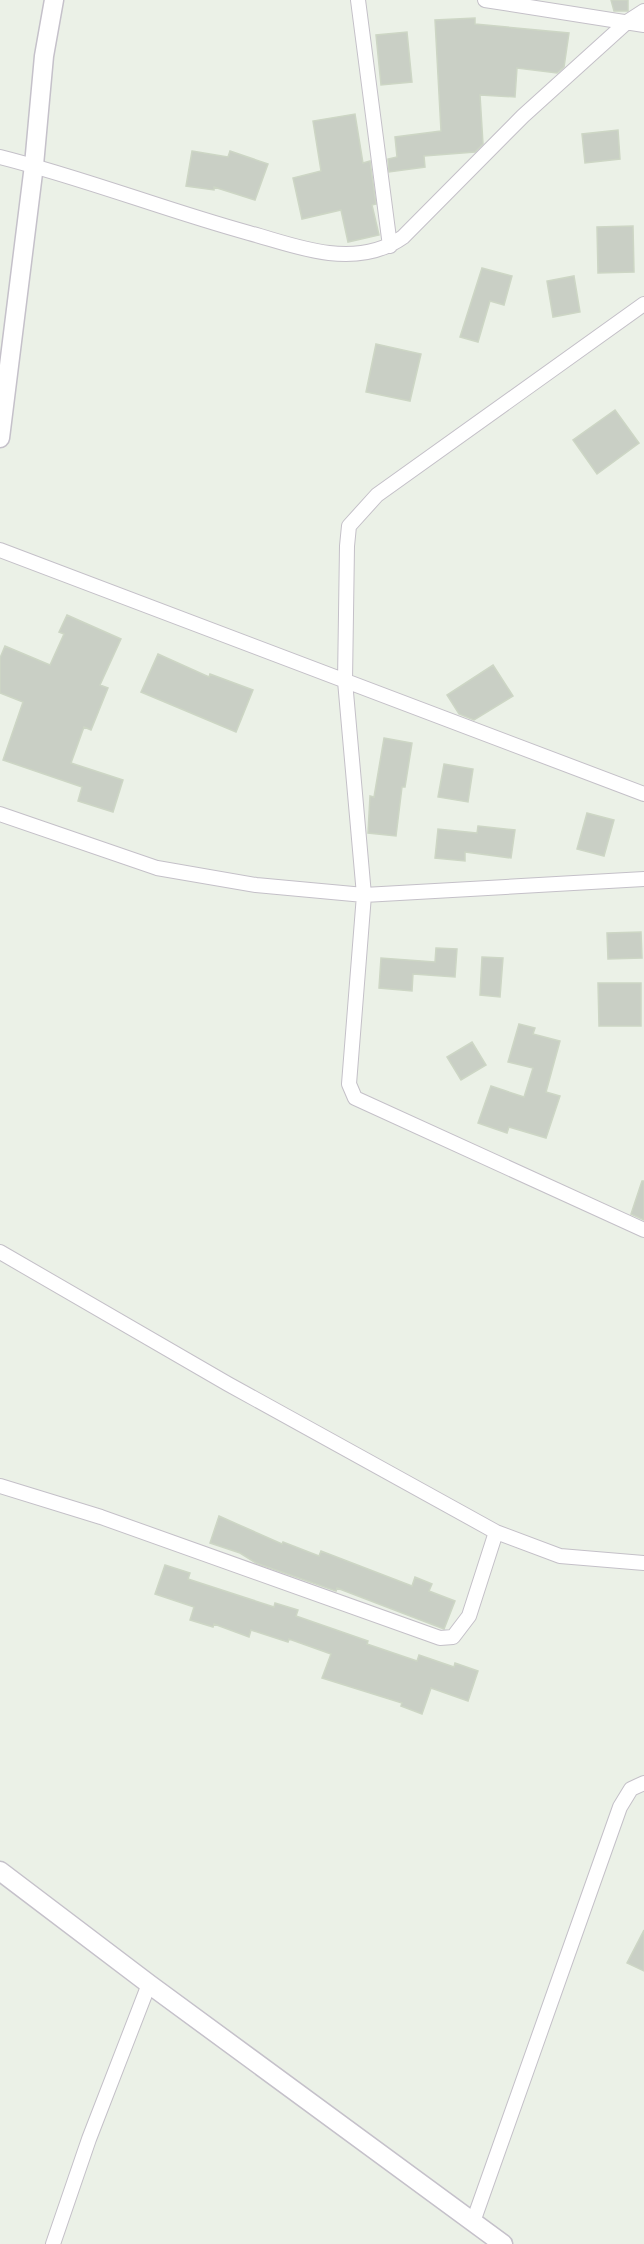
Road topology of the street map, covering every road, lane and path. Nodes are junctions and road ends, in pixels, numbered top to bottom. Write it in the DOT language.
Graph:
graph roads {
  1 [pos="54,0"];
  2 [pos="358,0"];
  3 [pos="484,0"];
  4 [pos="644,11"];
  5 [pos="627,22"];
  6 [pos="644,25"];
  7 [pos="0,157"];
  8 [pos="34,165"];
  9 [pos="390,246"];
  10 [pos="644,304"];
  11 [pos="0,438"];
  12 [pos="0,550"];
  13 [pos="345,681"];
  14 [pos="644,794"];
  15 [pos="0,814"];
  16 [pos="644,879"];
  17 [pos="364,895"];
  18 [pos="644,1230"];
  19 [pos="0,1252"];
  20 [pos="0,1486"];
  21 [pos="496,1532"];
  22 [pos="644,1563"];
  23 [pos="644,1783"];
  24 [pos="0,1871"];
  25 [pos="149,1984"];
  26 [pos="473,2222"];
  27 [pos="53,2244"];
  28 [pos="503,2244"];
  1 -- 8 [label="street"];
  2 -- 9 [label="street"];
  3 -- 5 [label="street"];
  4 -- 5 [label="street"];
  5 -- 6 [label="street"];
  5 -- 9 [label="street"];
  7 -- 8 [label="street"];
  8 -- 9 [label="street"];
  8 -- 11 [label="street"];
  10 -- 13 [label="street"];
  12 -- 13 [label="street"];
  13 -- 14 [label="street"];
  13 -- 17 [label="street"];
  15 -- 17 [label="street"];
  16 -- 17 [label="street"];
  17 -- 18 [label="street"];
  19 -- 21 [label="street"];
  20 -- 21 [label="street"];
  21 -- 22 [label="street"];
  23 -- 26 [label="street"];
  24 -- 25 [label="street"];
  25 -- 26 [label="street"];
  25 -- 27 [label="street"];
  26 -- 28 [label="street"];
}
